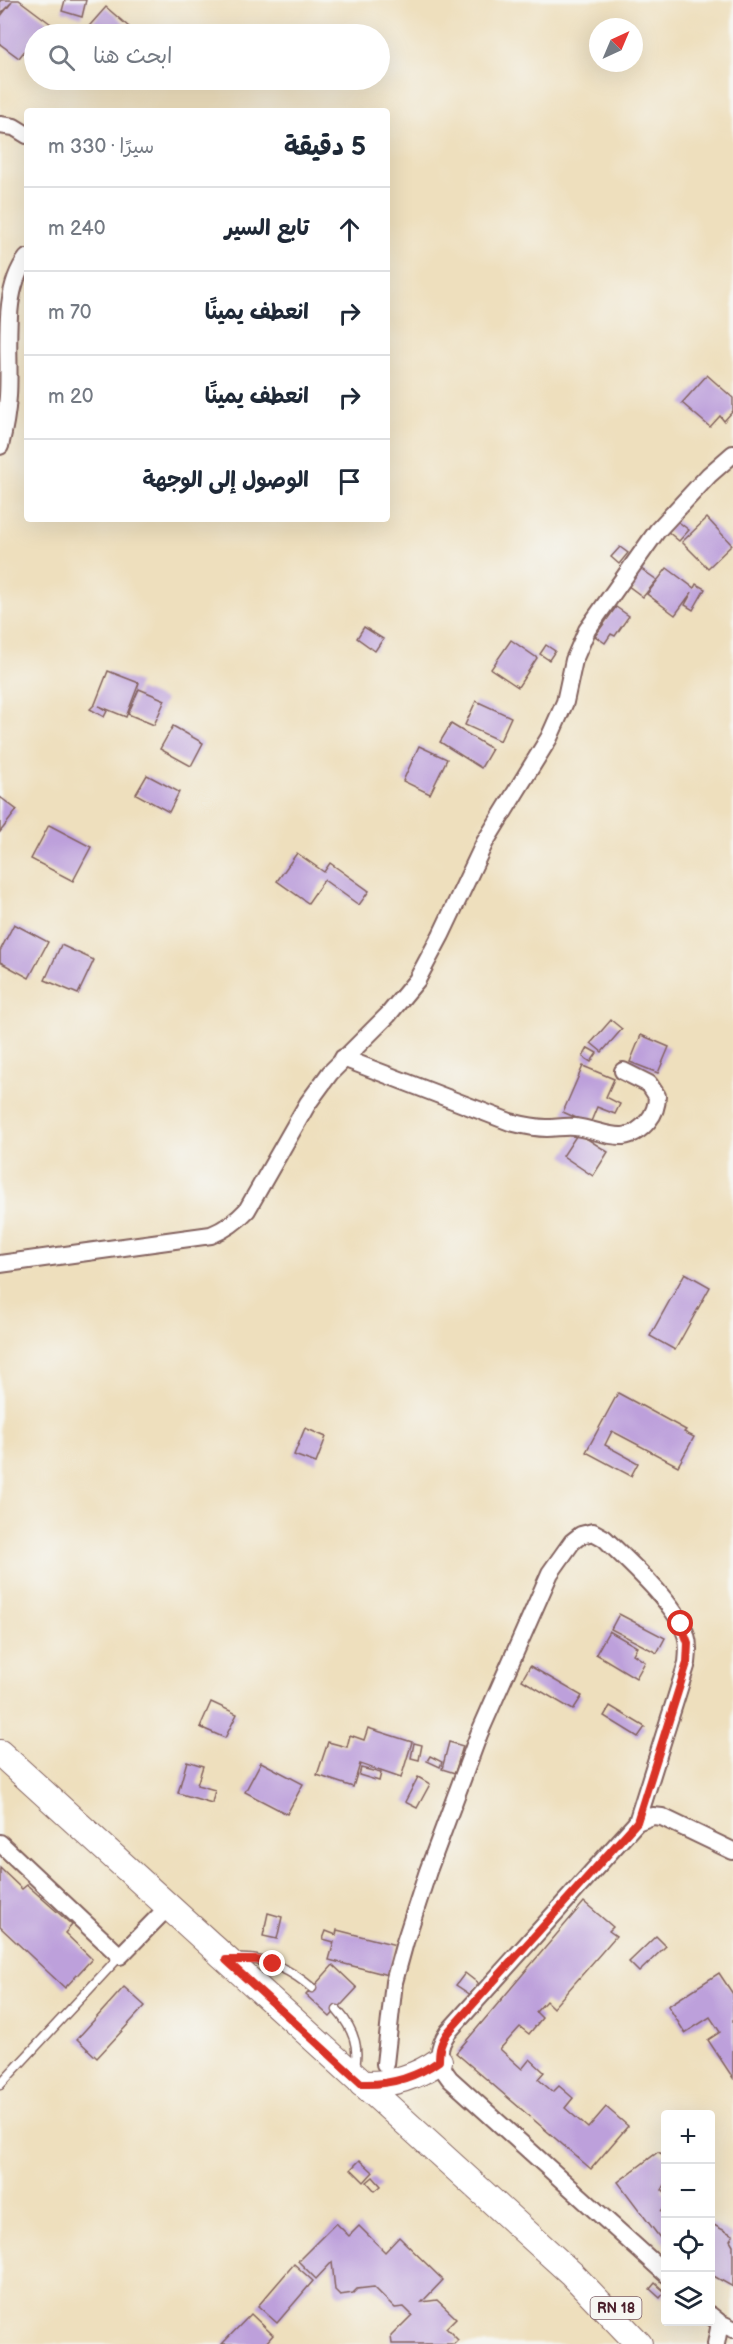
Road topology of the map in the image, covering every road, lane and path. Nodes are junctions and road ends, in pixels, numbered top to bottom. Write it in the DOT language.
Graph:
graph roads {
  1 [pos="0,125"];
  2 [pos="24,133"];
  3 [pos="24,263"];
  4 [pos="0,446"];
  5 [pos="733,454"];
  6 [pos="344,1058"];
  7 [pos="623,1071"];
  8 [pos="0,1264"];
  9 [pos="0,1753"];
  10 [pos="637,1822"];
  11 [pos="0,1843"];
  12 [pos="733,1851"];
  13 [pos="168,1907"];
  14 [pos="120,1956"];
  15 [pos="226,1960"];
  16 [pos="312,1988"];
  17 [pos="337,2010"];
  18 [pos="439,2061"];
  19 [pos="385,2064"];
  20 [pos="357,2080"];
  21 [pos="0,2084"];
  22 [pos="664,2272"];
  23 [pos="572,2274"];
  24 [pos="721,2322"];
  25 [pos="639,2344"];
  26 [pos="660,2344"];
  27 [pos="717,2344"];
  1 -- 2 [label="street"];
  3 -- 4 [label="street"];
  5 -- 6 [label="street"];
  6 -- 7 [label="street"];
  6 -- 8 [label="street"];
  9 -- 13 [label="main road, RN 18"];
  10 -- 12 [label="street"];
  10 -- 18 [label="street"];
  10 -- 19 [label="street"];
  11 -- 14 [label="street"];
  13 -- 14 [label="street"];
  13 -- 15 [label="main road, RN 18"];
  14 -- 21 [label="lane"];
  15 -- 16 [label="lane"];
  15 -- 20 [label="main road, RN 18"];
  17 -- 20 [label="lane"];
  18 -- 20 [label="main road"];
  18 -- 22 [label="street"];
  20 -- 23 [label="main road, RN 18"];
  23 -- 25 [label="main road, RN 18"];
  23 -- 26 [label="main road, RN 18"];
  24 -- 27 [label="street"];
}
